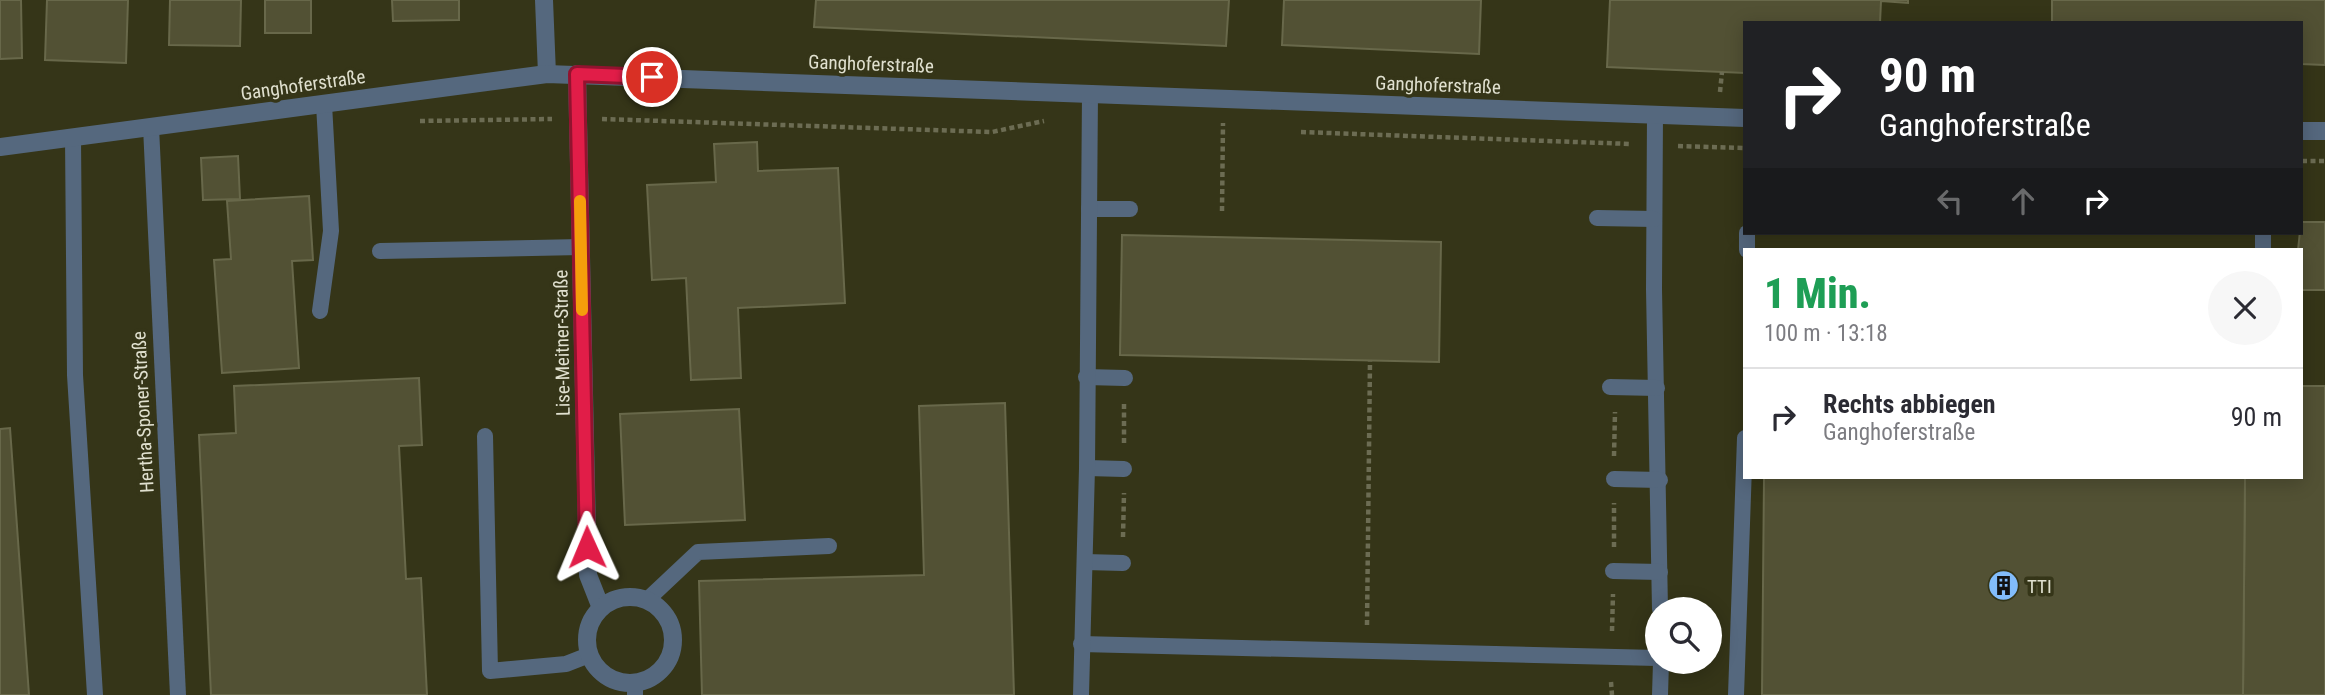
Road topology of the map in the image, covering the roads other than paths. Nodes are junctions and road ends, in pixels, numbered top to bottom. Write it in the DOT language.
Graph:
graph roads {
  1 [pos="544,0"];
  2 [pos="547,74"];
  3 [pos="577,74"];
  4 [pos="1090,93"];
  5 [pos="324,104"];
  6 [pos="1656,114"];
  7 [pos="1743,118"];
  8 [pos="151,127"];
  9 [pos="2303,131"];
  10 [pos="2325,131"];
  11 [pos="73,138"];
  12 [pos="0,147"];
  13 [pos="1088,209"];
  14 [pos="1130,209"];
  15 [pos="1597,218"];
  16 [pos="1654,219"];
  17 [pos="581,247"];
  18 [pos="380,251"];
  19 [pos="320,311"];
  20 [pos="1086,377"];
  21 [pos="1125,378"];
  22 [pos="1612,387"];
  23 [pos="1657,388"];
  24 [pos="485,436"];
  25 [pos="1087,468"];
  26 [pos="1124,469"];
  27 [pos="1614,479"];
  28 [pos="1744,479"];
  29 [pos="1660,480"];
  30 [pos="829,546"];
  31 [pos="1085,562"];
  32 [pos="1123,563"];
  33 [pos="1613,571"];
  34 [pos="1660,572"];
  35 [pos="1660,597"];
  36 [pos="648,600"];
  37 [pos="601,608"];
  38 [pos="1081,644"];
  39 [pos="589,655"];
  40 [pos="1645,659"];
  41 [pos="1659,674"];
  42 [pos="635,689"];
  43 [pos="95,695"];
  44 [pos="178,695"];
  45 [pos="1081,695"];
  46 [pos="1660,695"];
  47 [pos="1736,695"];
  1 -- 2 [label="street"];
  2 -- 3 [label="street, Ganghoferstraße"];
  2 -- 5 [label="street, Ganghoferstraße"];
  3 -- 4 [label="street, Ganghoferstraße"];
  3 -- 17 [label="street, Lise-Meitner-Straße"];
  4 -- 6 [label="street, Ganghoferstraße"];
  4 -- 13 [label="lane"];
  5 -- 8 [label="street, Ganghoferstraße"];
  5 -- 19 [label="lane"];
  6 -- 7 [label="street, Ganghoferstraße"];
  6 -- 16 [label="lane"];
  8 -- 11 [label="street, Ganghoferstraße"];
  8 -- 44 [label="lane, Hertha-Sponer-Straße"];
  9 -- 10 [label="street"];
  11 -- 12 [label="street, Ganghoferstraße"];
  11 -- 43 [label="lane"];
  13 -- 14 [label="lane"];
  13 -- 20 [label="lane"];
  15 -- 16 [label="lane"];
  16 -- 23 [label="lane"];
  17 -- 18 [label="lane"];
  17 -- 37 [label="street, Lise-Meitner-Straße"];
  20 -- 21 [label="lane"];
  20 -- 25 [label="lane"];
  22 -- 23 [label="lane"];
  23 -- 29 [label="lane"];
  24 -- 39 [label="lane"];
  25 -- 26 [label="lane"];
  25 -- 31 [label="lane"];
  27 -- 29 [label="lane"];
  28 -- 47 [label="lane"];
  29 -- 34 [label="lane"];
  30 -- 36 [label="lane"];
  31 -- 32 [label="lane"];
  31 -- 38 [label="lane"];
  33 -- 34 [label="lane"];
  34 -- 35 [label="lane"];
  36 -- 37 [label="street"];
  36 -- 42 [label="street"];
  37 -- 39 [label="street"];
  38 -- 40 [label="lane"];
  38 -- 45 [label="lane"];
  39 -- 42 [label="street"];
  41 -- 46 [label="lane"];
}
